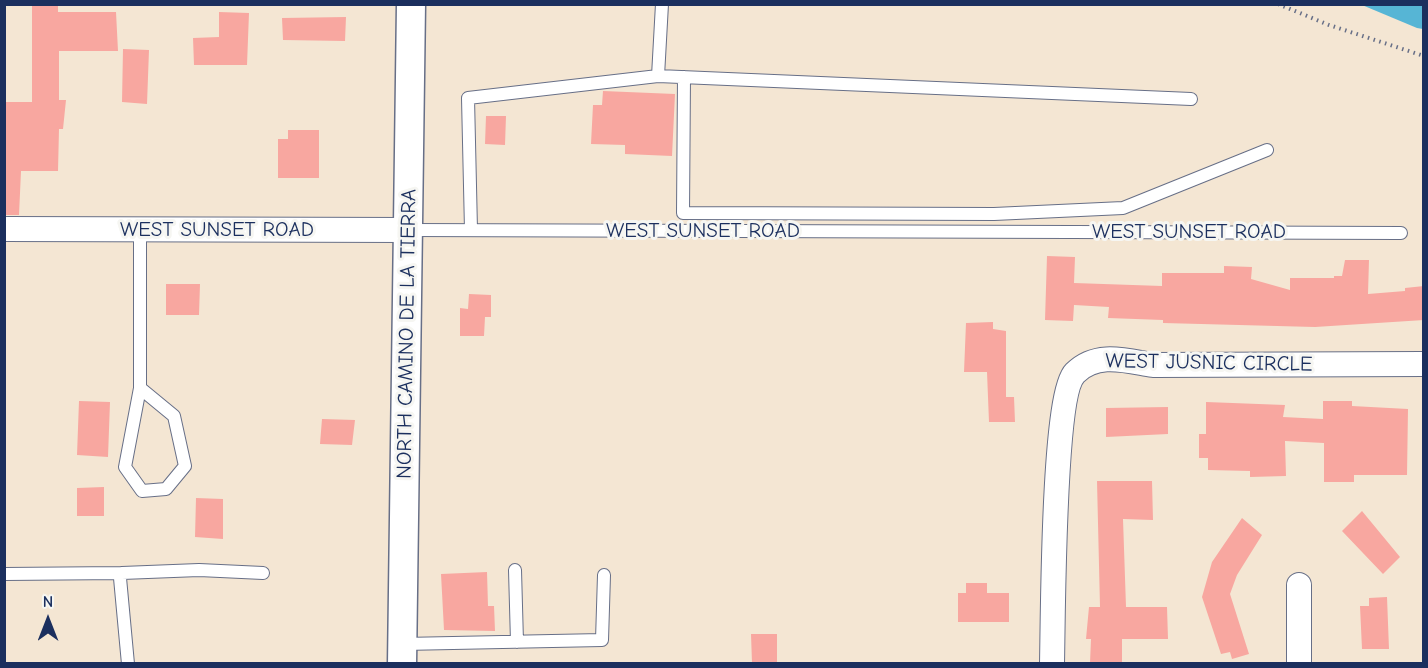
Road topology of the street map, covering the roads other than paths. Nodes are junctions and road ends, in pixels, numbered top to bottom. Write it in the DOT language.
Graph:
graph roads {
  1 [pos="411,4"];
  2 [pos="662,4"];
  3 [pos="658,76"];
  4 [pos="684,77"];
  5 [pos="1191,99"];
  6 [pos="1267,150"];
  7 [pos="4,229"];
  8 [pos="140,229"];
  9 [pos="471,230"];
  10 [pos="409,231"];
  11 [pos="1401,233"];
  12 [pos="1424,364"];
  13 [pos="140,388"];
  14 [pos="515,570"];
  15 [pos="122,573"];
  16 [pos="263,573"];
  17 [pos="4,574"];
  18 [pos="604,575"];
  19 [pos="1299,585"];
  20 [pos="517,642"];
  21 [pos="403,654"];
  22 [pos="128,663"];
  23 [pos="1052,663"];
  24 [pos="1299,663"];
  1 -- 10 [label="street, NORTH CAMINO DE LA TIERRA"];
  2 -- 3 [label="lane"];
  3 -- 4 [label="lane"];
  3 -- 9 [label="lane"];
  4 -- 5 [label="lane"];
  4 -- 6 [label="lane"];
  7 -- 8 [label="street, WEST SUNSET ROAD"];
  8 -- 10 [label="street, WEST SUNSET ROAD"];
  8 -- 13 [label="lane"];
  9 -- 10 [label="lane, WEST SUNSET ROAD"];
  9 -- 11 [label="lane, WEST SUNSET ROAD"];
  10 -- 21 [label="street, NORTH CAMINO DE LA TIERRA"];
  12 -- 23 [label="street, WEST JUSNIC CIRCLE"];
  13 -- 13 [label="lane"];
  14 -- 20 [label="lane"];
  15 -- 16 [label="lane"];
  15 -- 17 [label="lane"];
  15 -- 22 [label="lane"];
  18 -- 20 [label="lane"];
  19 -- 24 [label="street"];
  20 -- 21 [label="lane"];
}
